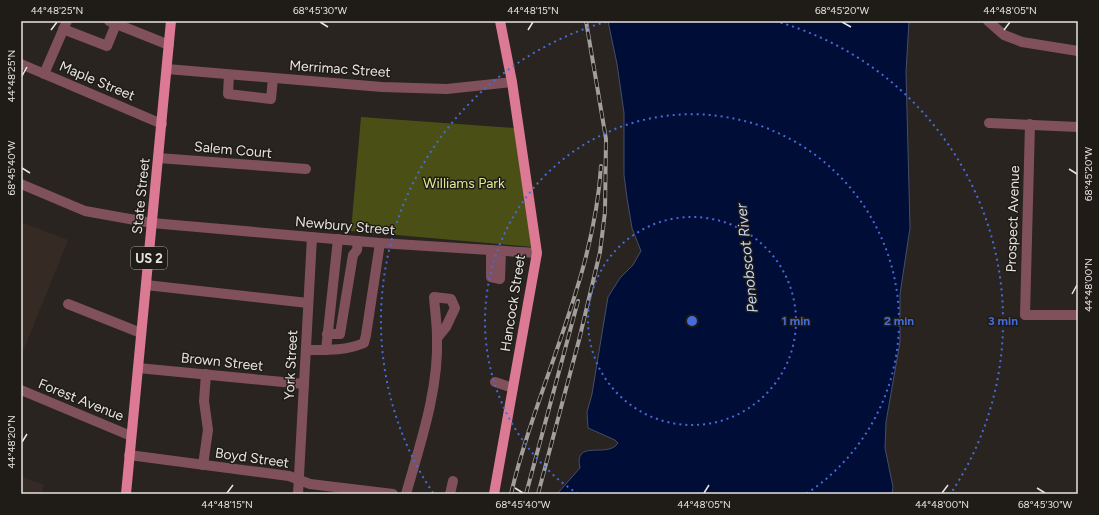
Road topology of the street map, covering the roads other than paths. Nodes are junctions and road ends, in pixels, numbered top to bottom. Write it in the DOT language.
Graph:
graph roads {
  1 [pos="171,21"];
  2 [pos="500,21"];
  3 [pos="988,21"];
  4 [pos="112,22"];
  5 [pos="65,25"];
  6 [pos="169,45"];
  7 [pos="1078,51"];
  8 [pos="21,64"];
  9 [pos="167,69"];
  10 [pos="44,74"];
  11 [pos="229,75"];
  12 [pos="273,78"];
  13 [pos="512,82"];
  14 [pos="989,123"];
  15 [pos="162,124"];
  16 [pos="1030,124"];
  17 [pos="1078,127"];
  18 [pos="158,158"];
  19 [pos="306,169"];
  20 [pos="21,184"];
  21 [pos="152,223"];
  22 [pos="312,237"];
  23 [pos="338,239"];
  24 [pos="358,241"];
  25 [pos="380,243"];
  26 [pos="537,253"];
  27 [pos="336,255"];
  28 [pos="353,255"];
  29 [pos="146,285"];
  30 [pos="308,303"];
  31 [pos="68,304"];
  32 [pos="1078,315"];
  33 [pos="141,333"];
  34 [pos="328,334"];
  35 [pos="437,338"];
  36 [pos="306,350"];
  37 [pos="326,350"];
  38 [pos="138,368"];
  39 [pos="206,374"];
  40 [pos="495,382"];
  41 [pos="304,384"];
  42 [pos="513,388"];
  43 [pos="21,390"];
  44 [pos="131,436"];
  45 [pos="129,455"];
  46 [pos="203,465"];
  47 [pos="299,480"];
  48 [pos="453,481"];
  49 [pos="380,493"];
  50 [pos="126,494"];
  51 [pos="298,494"];
  52 [pos="393,494"];
  53 [pos="406,494"];
  54 [pos="450,494"];
  55 [pos="494,494"];
  1 -- 6 [label="main road, State Street / US 2"];
  2 -- 13 [label="main road, Hancock Street"];
  3 -- 7 [label="street"];
  4 -- 5 [label="street"];
  4 -- 6 [label="street"];
  5 -- 10 [label="street"];
  6 -- 9 [label="main road, State Street / US 2"];
  8 -- 10 [label="street, Maple Street"];
  9 -- 11 [label="street, Merrimac Street"];
  9 -- 15 [label="main road, State Street / US 2"];
  10 -- 15 [label="street, Maple Street"];
  11 -- 12 [label="street, Merrimac Street"];
  11 -- 12 [label="street"];
  12 -- 13 [label="street, Merrimac Street"];
  13 -- 26 [label="main road, Hancock Street"];
  14 -- 16 [label="street"];
  15 -- 18 [label="main road, State Street / US 2"];
  16 -- 17 [label="street"];
  16 -- 32 [label="street, Prospect Avenue"];
  18 -- 19 [label="street, Salem Court"];
  18 -- 21 [label="main road, State Street / US 2"];
  20 -- 21 [label="street, Newbury Street"];
  21 -- 22 [label="street, Newbury Street"];
  21 -- 29 [label="main road, State Street / US 2"];
  22 -- 23 [label="street, Newbury Street"];
  22 -- 30 [label="street, York Street"];
  23 -- 24 [label="street, Newbury Street"];
  23 -- 27 [label="street"];
  24 -- 25 [label="street, Newbury Street"];
  24 -- 28 [label="street"];
  25 -- 26 [label="street, Newbury Street"];
  25 -- 37 [label="street"];
  26 -- 42 [label="main road, Hancock Street"];
  27 -- 28 [label="street"];
  27 -- 34 [label="street"];
  28 -- 34 [label="street"];
  29 -- 30 [label="street"];
  29 -- 33 [label="main road, State Street / US 2"];
  30 -- 36 [label="street, York Street"];
  31 -- 33 [label="street"];
  33 -- 38 [label="main road, State Street / US 2"];
  34 -- 37 [label="street"];
  35 -- 53 [label="street"];
  36 -- 37 [label="street"];
  36 -- 41 [label="street, York Street"];
  38 -- 39 [label="street, Brown Street"];
  38 -- 44 [label="main road, State Street / US 2"];
  39 -- 41 [label="street, Brown Street"];
  39 -- 46 [label="street"];
  40 -- 42 [label="street"];
  41 -- 47 [label="street, York Street"];
  42 -- 55 [label="main road, Hancock Street"];
  43 -- 44 [label="street, Forest Avenue"];
  44 -- 45 [label="main road, State Street / US 2"];
  45 -- 46 [label="street, Boyd Street"];
  45 -- 50 [label="main road, State Street / US 2"];
  46 -- 47 [label="street, Boyd Street"];
  47 -- 49 [label="street, Boyd Street"];
  47 -- 51 [label="street, York Street"];
  48 -- 54 [label="street"];
  49 -- 52 [label="street, Boyd Street"];
}
